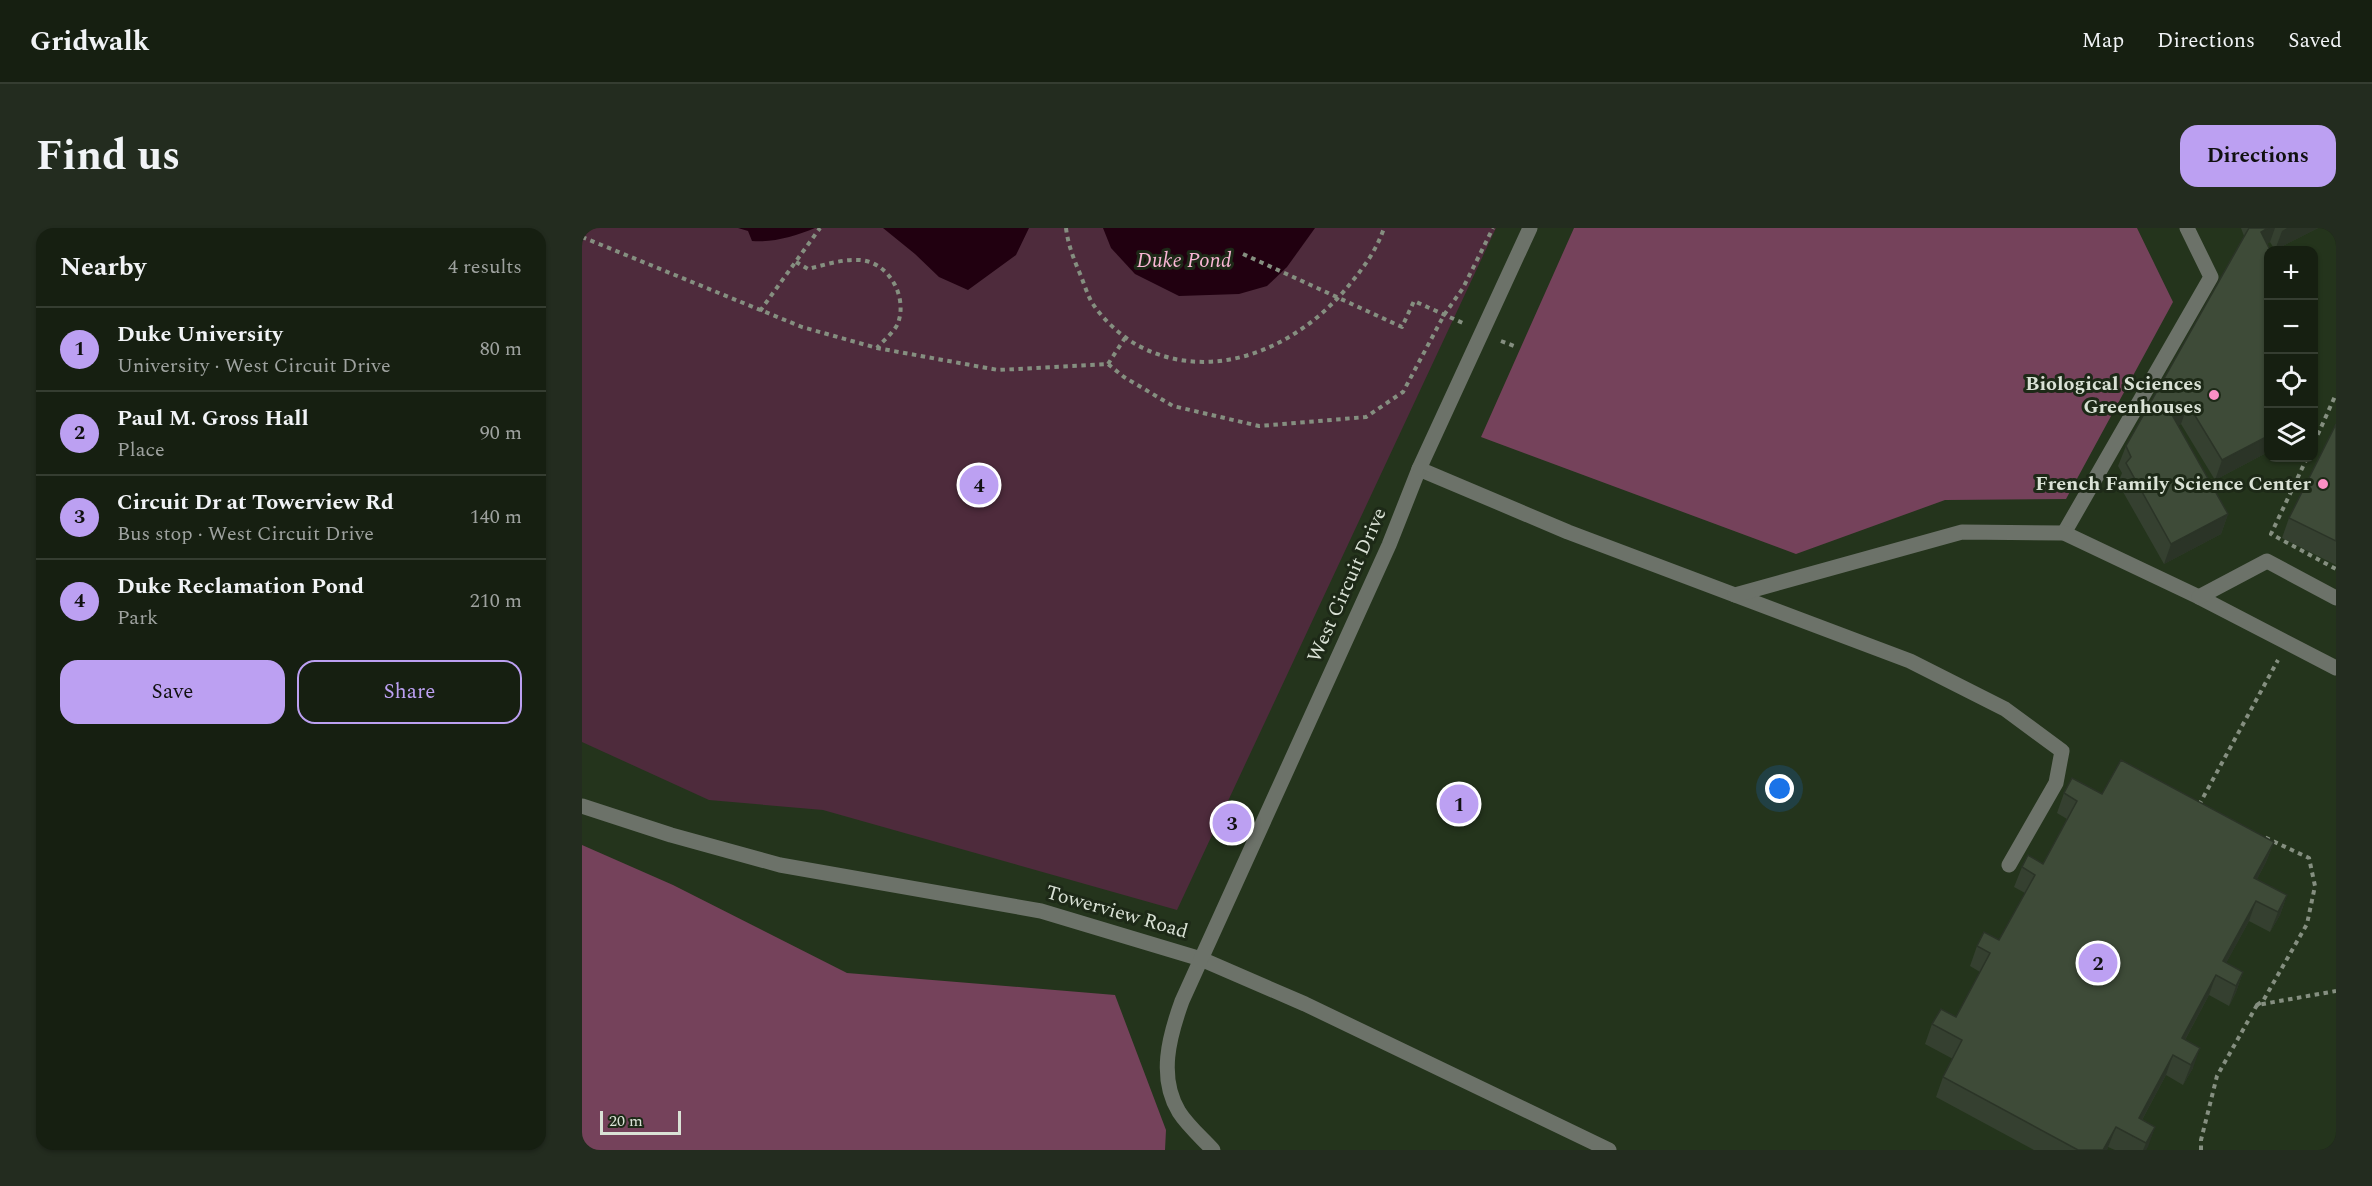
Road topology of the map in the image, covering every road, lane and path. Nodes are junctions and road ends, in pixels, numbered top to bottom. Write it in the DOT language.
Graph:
graph roads {
  1 [pos="820,228"];
  2 [pos="1066,228"];
  3 [pos="1384,228"];
  4 [pos="1492,228"];
  5 [pos="1530,228"];
  6 [pos="2187,228"];
  7 [pos="582,237"];
  8 [pos="1243,254"];
  9 [pos="796,262"];
  10 [pos="1338,298"];
  11 [pos="760,311"];
  12 [pos="1444,315"];
  13 [pos="1125,338"];
  14 [pos="877,348"];
  15 [pos="1108,364"];
  16 [pos="2336,394"];
  17 [pos="2318,432"];
  18 [pos="2305,462"];
  19 [pos="1419,469"];
  20 [pos="2064,533"];
  21 [pos="2336,569"];
  22 [pos="1736,595"];
  23 [pos="2199,597"];
  24 [pos="2336,598"];
  25 [pos="2288,643"];
  26 [pos="2336,668"];
  27 [pos="2189,800"];
  28 [pos="2199,805"];
  29 [pos="582,806"];
  30 [pos="2209,810"];
  31 [pos="2259,834"];
  32 [pos="2009,865"];
  33 [pos="1202,959"];
  34 [pos="2336,991"];
  35 [pos="2257,1005"];
  36 [pos="1214,1150"];
  37 [pos="1609,1150"];
  38 [pos="2200,1150"];
  1 -- 9 [label="path"];
  2 -- 13 [label="path"];
  3 -- 10 [label="path"];
  4 -- 12 [label="path"];
  5 -- 19 [label="street, West Circuit Drive"];
  6 -- 20 [label="street"];
  7 -- 11 [label="path"];
  8 -- 10 [label="path"];
  9 -- 11 [label="path"];
  9 -- 14 [label="path"];
  10 -- 12 [label="path"];
  10 -- 13 [label="path"];
  11 -- 14 [label="path"];
  12 -- 15 [label="path"];
  13 -- 15 [label="path"];
  14 -- 15 [label="path"];
  16 -- 17 [label="path"];
  18 -- 21 [label="path"];
  19 -- 22 [label="street"];
  19 -- 33 [label="street, West Circuit Drive"];
  20 -- 22 [label="street"];
  20 -- 23 [label="street"];
  22 -- 32 [label="street"];
  23 -- 24 [label="street"];
  23 -- 25 [label="street"];
  25 -- 26 [label="street"];
  25 -- 28 [label="path"];
  27 -- 28 [label="path"];
  28 -- 30 [label="path"];
  29 -- 33 [label="street, Towerview Road"];
  31 -- 35 [label="path"];
  33 -- 36 [label="street, West Circuit Drive"];
  33 -- 37 [label="street, Towerview Road"];
  34 -- 35 [label="path"];
  35 -- 38 [label="path"];
}
